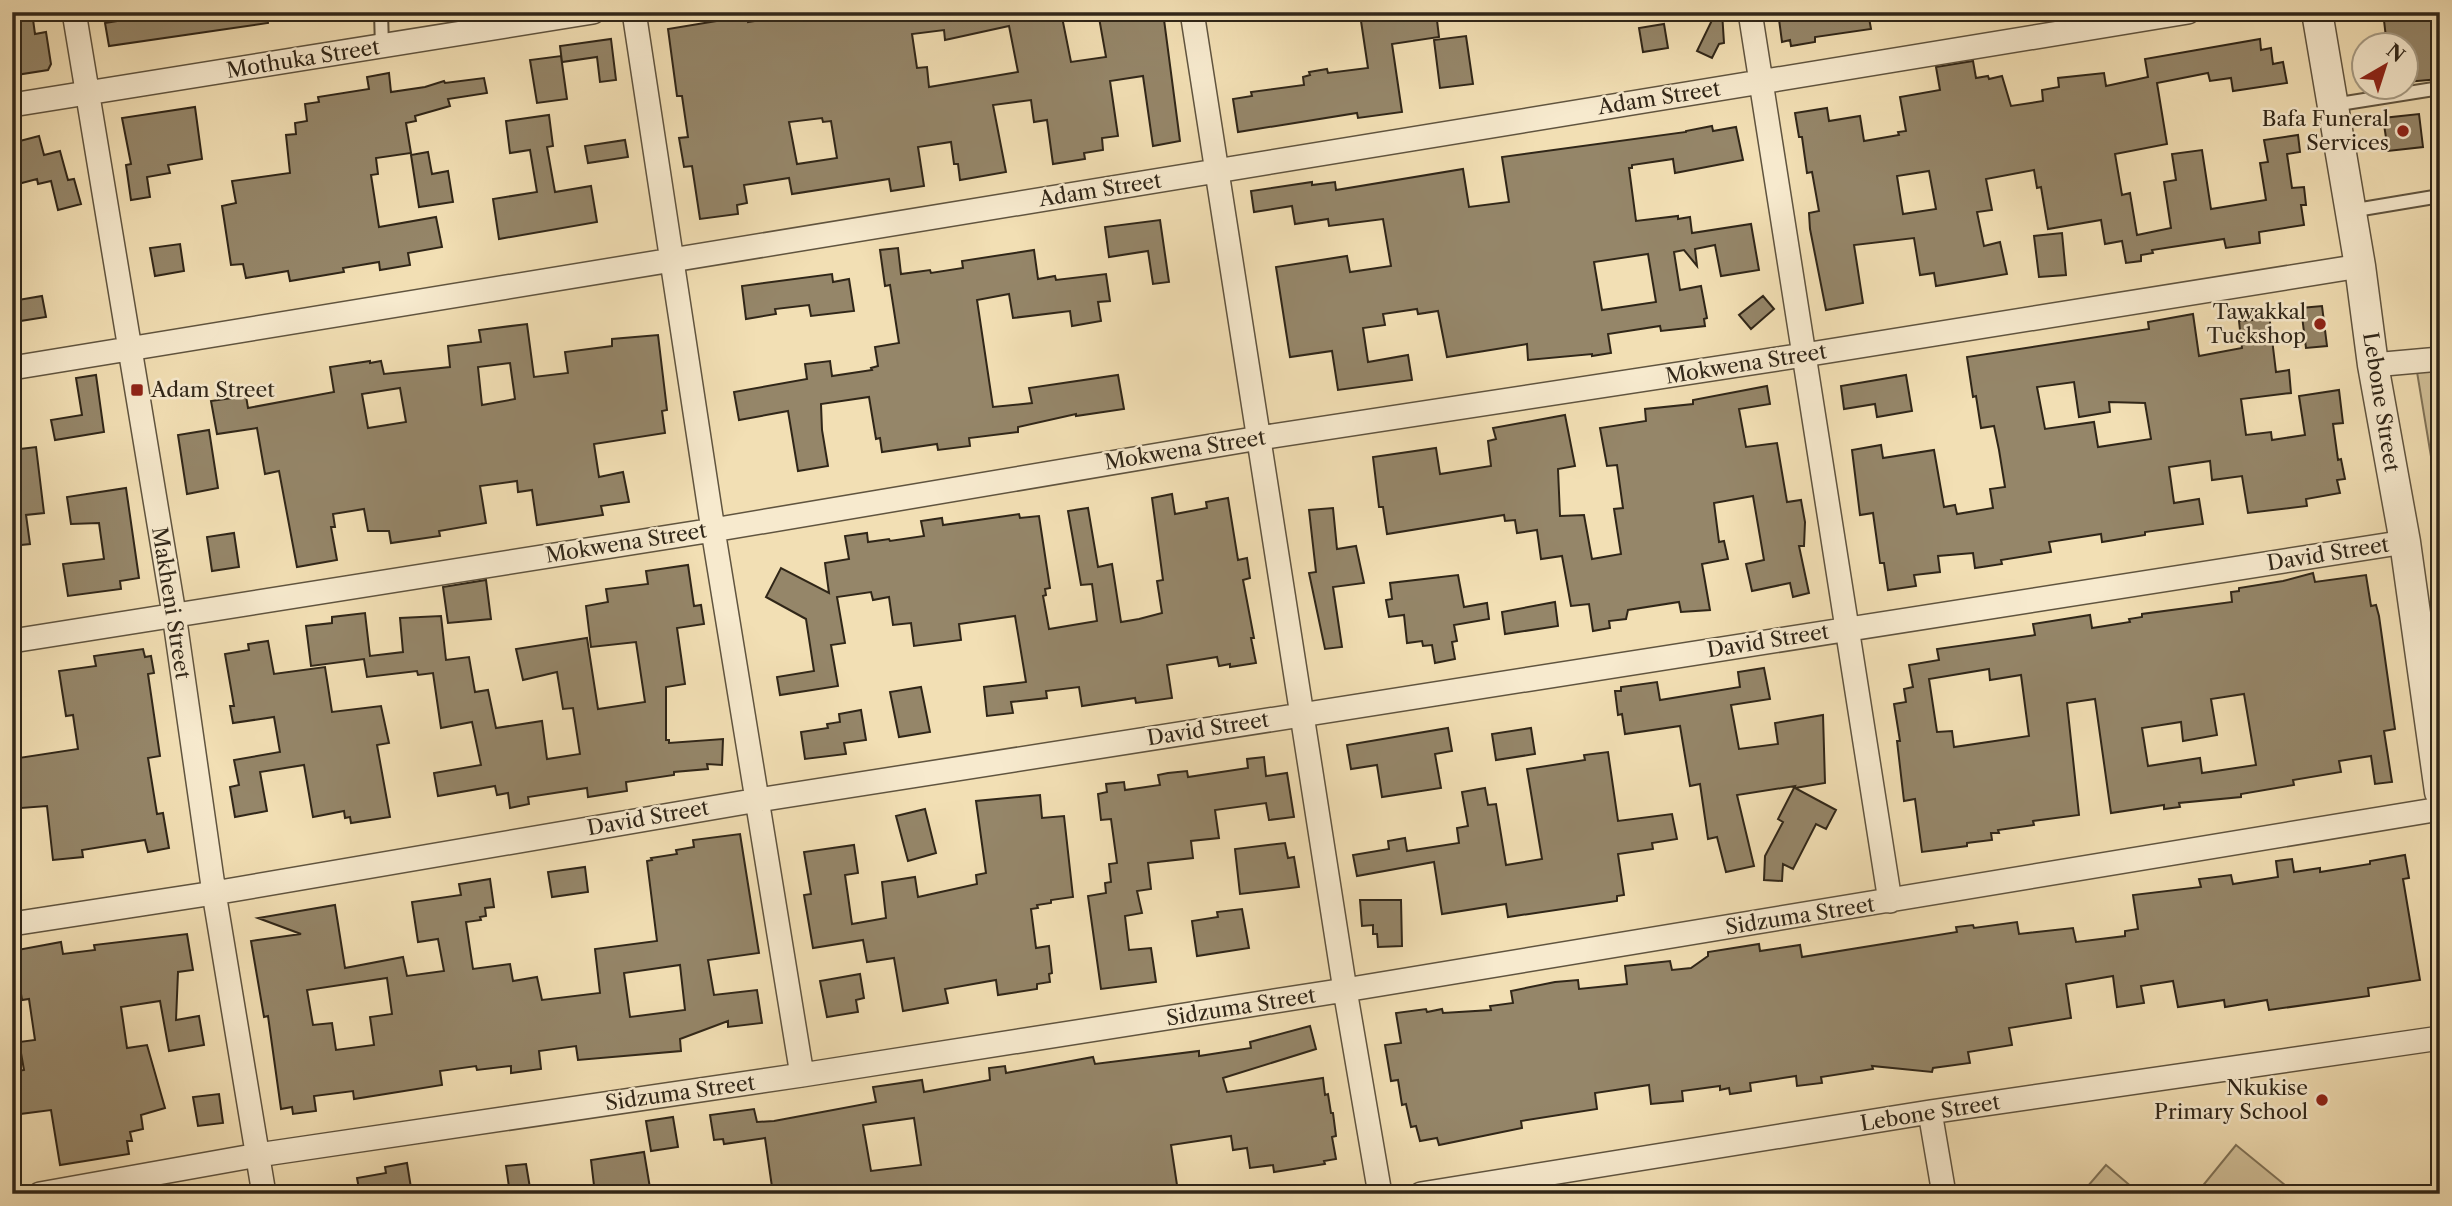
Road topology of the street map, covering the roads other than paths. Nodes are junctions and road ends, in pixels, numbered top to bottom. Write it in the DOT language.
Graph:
graph roads {
  1 [pos="74,12"];
  2 [pos="381,12"];
  3 [pos="593,12"];
  4 [pos="634,12"];
  5 [pos="1192,12"];
  6 [pos="1750,12"];
  7 [pos="2188,12"];
  8 [pos="2317,12"];
  9 [pos="382,47"];
  10 [pos="1762,80"];
  11 [pos="2440,88"];
  12 [pos="87,92"];
  13 [pos="12,105"];
  14 [pos="2333,105"];
  15 [pos="1219,171"];
  16 [pos="2440,196"];
  17 [pos="2350,212"];
  18 [pos="671,259"];
  19 [pos="2360,266"];
  20 [pos="129,349"];
  21 [pos="1804,355"];
  22 [pos="2440,359"];
  23 [pos="2374,365"];
  24 [pos="12,368"];
  25 [pos="1259,438"];
  26 [pos="713,530"];
  27 [pos="2405,542"];
  28 [pos="174,614"];
  29 [pos="1849,629"];
  30 [pos="12,641"];
  31 [pos="1301,714"];
  32 [pos="2440,792"];
  33 [pos="758,800"];
  34 [pos="2440,809"];
  35 [pos="214,893"];
  36 [pos="1890,901"];
  37 [pos="12,924"];
  38 [pos="1345,990"];
  39 [pos="2440,1038"];
  40 [pos="802,1075"];
  41 [pos="1930,1112"];
  42 [pos="258,1155"];
  43 [pos="40,1194"];
  44 [pos="264,1194"];
  45 [pos="1380,1194"];
  46 [pos="1421,1194"];
  47 [pos="1944,1194"];
  1 -- 12 [label="street, Makheni Street"];
  2 -- 9 [label="lane"];
  3 -- 9 [label="street, Mothuka Street"];
  4 -- 18 [label="street"];
  5 -- 15 [label="street"];
  6 -- 10 [label="street"];
  7 -- 10 [label="street, Adam Street"];
  8 -- 14 [label="street, Lebone Street"];
  9 -- 12 [label="street, Mothuka Street"];
  10 -- 15 [label="street, Adam Street"];
  10 -- 21 [label="street"];
  11 -- 14 [label="lane"];
  12 -- 13 [label="street, Mothuka Street"];
  12 -- 20 [label="street, Makheni Street"];
  14 -- 17 [label="street, Lebone Street"];
  15 -- 18 [label="street, Adam Street"];
  15 -- 25 [label="street"];
  16 -- 17 [label="lane"];
  17 -- 19 [label="street, Lebone Street"];
  18 -- 20 [label="street, Adam Street"];
  18 -- 26 [label="street"];
  19 -- 21 [label="street, Mokwena Street"];
  19 -- 23 [label="street, Lebone Street"];
  20 -- 24 [label="street, Adam Street"];
  20 -- 28 [label="street, Makheni Street"];
  21 -- 25 [label="street, Mokwena Street"];
  21 -- 29 [label="street"];
  22 -- 23 [label="street"];
  23 -- 27 [label="street, Lebone Street"];
  25 -- 26 [label="street, Mokwena Street"];
  25 -- 31 [label="street"];
  26 -- 28 [label="street, Mokwena Street"];
  26 -- 33 [label="street"];
  27 -- 29 [label="street, David Street"];
  27 -- 32 [label="street, Lebone Street"];
  28 -- 30 [label="street, Mokwena Street"];
  28 -- 35 [label="street, Makheni Street"];
  29 -- 31 [label="street, David Street"];
  29 -- 36 [label="street"];
  31 -- 33 [label="street, David Street"];
  31 -- 38 [label="street"];
  33 -- 35 [label="street, David Street"];
  33 -- 40 [label="street"];
  34 -- 36 [label="street, Sidzuma Street"];
  35 -- 37 [label="street, David Street"];
  35 -- 42 [label="street, Makheni Street"];
  36 -- 38 [label="street, Sidzuma Street"];
  38 -- 40 [label="street, Sidzuma Street"];
  38 -- 45 [label="street"];
  39 -- 41 [label="street, Lebone Street"];
  40 -- 42 [label="street, Sidzuma Street"];
  41 -- 46 [label="street, Lebone Street"];
  41 -- 47 [label="street"];
  42 -- 43 [label="street, Sidzuma Street"];
  42 -- 44 [label="street, Makheni Street"];
}
